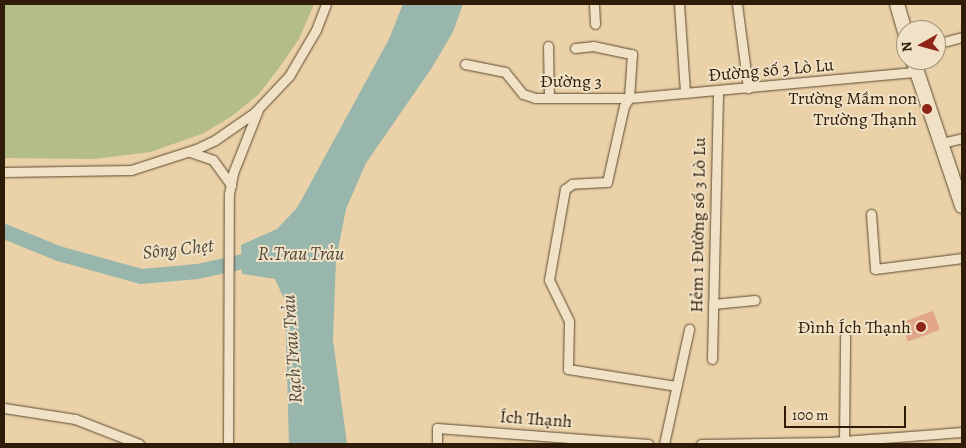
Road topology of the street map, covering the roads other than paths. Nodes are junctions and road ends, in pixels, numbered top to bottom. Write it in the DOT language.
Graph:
graph roads {
  1 [pos="326,4"];
  2 [pos="594,4"];
  3 [pos="679,4"];
  4 [pos="737,4"];
  5 [pos="897,4"];
  6 [pos="902,20"];
  7 [pos="596,24"];
  8 [pos="962,37"];
  9 [pos="946,41"];
  10 [pos="548,46"];
  11 [pos="575,48"];
  12 [pos="465,64"];
  13 [pos="896,69"];
  14 [pos="916,70"];
  15 [pos="748,88"];
  16 [pos="718,92"];
  17 [pos="685,93"];
  18 [pos="549,96"];
  19 [pos="629,98"];
  20 [pos="259,108"];
  21 [pos="962,138"];
  22 [pos="941,143"];
  23 [pos="188,152"];
  24 [pos="4,172"];
  25 [pos="231,185"];
  26 [pos="962,206"];
  27 [pos="871,214"];
  28 [pos="962,258"];
  29 [pos="755,300"];
  30 [pos="713,304"];
  31 [pos="689,329"];
  32 [pos="845,337"];
  33 [pos="712,360"];
  34 [pos="676,386"];
  35 [pos="4,408"];
  36 [pos="962,432"];
  37 [pos="844,441"];
  38 [pos="139,444"];
  39 [pos="228,444"];
  40 [pos="436,444"];
  41 [pos="648,444"];
  42 [pos="664,444"];
  43 [pos="701,444"];
  1 -- 20 [label="street"];
  2 -- 7 [label="street"];
  3 -- 17 [label="street"];
  4 -- 15 [label="street"];
  5 -- 6 [label="street"];
  8 -- 9 [label="street"];
  10 -- 18 [label="street"];
  11 -- 19 [label="street"];
  12 -- 18 [label="street, Đường 3"];
  13 -- 15 [label="street, Đường số 3 Lò Lu"];
  14 -- 22 [label="street"];
  15 -- 16 [label="street, Đường số 3 Lò Lu"];
  16 -- 17 [label="street, Đường số 3 Lò Lu"];
  16 -- 30 [label="street, Hẻm 1 Đường số 3 Lò Lu"];
  17 -- 19 [label="street, Đường số 3 Lò Lu"];
  18 -- 19 [label="street, Đường 3"];
  19 -- 34 [label="street"];
  20 -- 23 [label="street"];
  20 -- 25 [label="street"];
  21 -- 22 [label="street"];
  22 -- 26 [label="street"];
  23 -- 24 [label="street"];
  23 -- 25 [label="street"];
  25 -- 39 [label="street"];
  27 -- 28 [label="street"];
  29 -- 30 [label="street"];
  30 -- 33 [label="street, Hẻm 1 Đường số 3 Lò Lu"];
  31 -- 34 [label="street"];
  32 -- 37 [label="street"];
  34 -- 42 [label="street"];
  35 -- 38 [label="street"];
  36 -- 37 [label="street"];
  37 -- 43 [label="street"];
  40 -- 41 [label="street, Ích Thạnh"];
}
